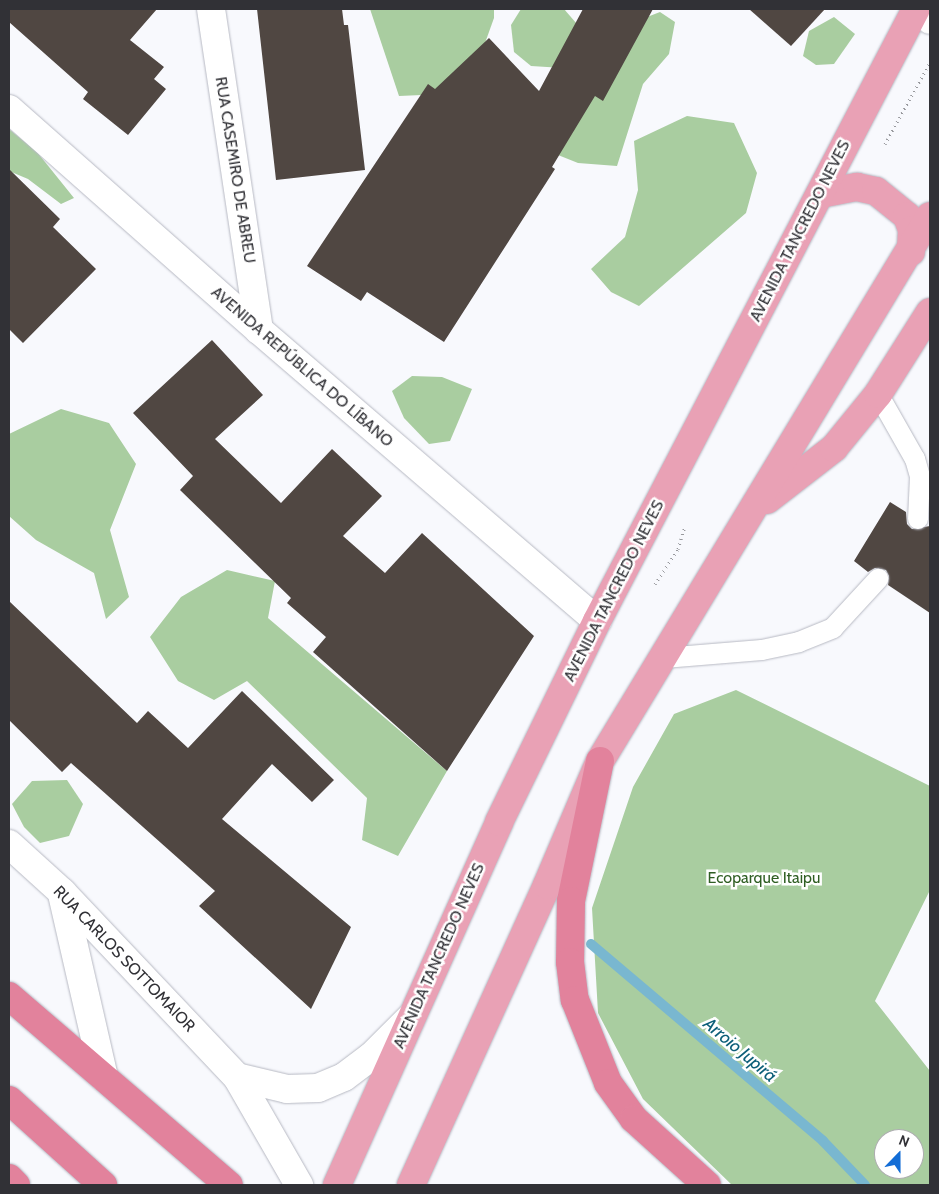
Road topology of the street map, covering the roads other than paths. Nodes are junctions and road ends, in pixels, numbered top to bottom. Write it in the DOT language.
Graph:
graph roads {
  1 [pos="211,9"];
  2 [pos="916,9"];
  3 [pos="928,9"];
  4 [pos="930,20"];
  5 [pos="9,109"];
  6 [pos="820,194"];
  7 [pos="930,216"];
  8 [pos="911,252"];
  9 [pos="930,312"];
  10 [pos="259,330"];
  11 [pos="878,394"];
  12 [pos="754,510"];
  13 [pos="918,519"];
  14 [pos="878,579"];
  15 [pos="597,621"];
  16 [pos="664,658"];
  17 [pos="600,761"];
  18 [pos="9,844"];
  19 [pos="62,892"];
  20 [pos="9,996"];
  21 [pos="415,1014"];
  22 [pos="104,1077"];
  23 [pos="236,1077"];
  24 [pos="9,1100"];
  25 [pos="9,1178"];
  26 [pos="16,1185"];
  27 [pos="103,1185"];
  28 [pos="229,1185"];
  29 [pos="299,1185"];
  30 [pos="337,1185"];
  31 [pos="411,1185"];
  32 [pos="707,1185"];
  1 -- 10 [label="street, RUA CASEMIRO DE ABREU"];
  2 -- 6 [label="main road, AVENIDA TANCREDO NEVES"];
  3 -- 4 [label="street"];
  5 -- 10 [label="street, AVENIDA REPÚBLICA DO LÍBANO"];
  6 -- 8 [label="main road"];
  6 -- 15 [label="main road, AVENIDA TANCREDO NEVES"];
  7 -- 8 [label="main road"];
  8 -- 12 [label="main road"];
  9 -- 11 [label="main road"];
  10 -- 15 [label="street, AVENIDA REPÚBLICA DO LÍBANO"];
  11 -- 12 [label="main road"];
  11 -- 13 [label="lane"];
  12 -- 16 [label="main road"];
  14 -- 16 [label="lane"];
  15 -- 21 [label="main road, AVENIDA TANCREDO NEVES"];
  16 -- 17 [label="main road"];
  17 -- 31 [label="main road"];
  17 -- 32 [label="highway"];
  18 -- 19 [label="street, RUA CARLOS SOTTOMAIOR"];
  19 -- 22 [label="street"];
  19 -- 23 [label="street, RUA CARLOS SOTTOMAIOR"];
  20 -- 22 [label="highway"];
  21 -- 23 [label="street"];
  21 -- 30 [label="main road, AVENIDA TANCREDO NEVES"];
  22 -- 28 [label="highway"];
  23 -- 29 [label="street, RUA CARLOS SOTTOMAIOR"];
  24 -- 27 [label="highway"];
  25 -- 26 [label="highway"];
}
